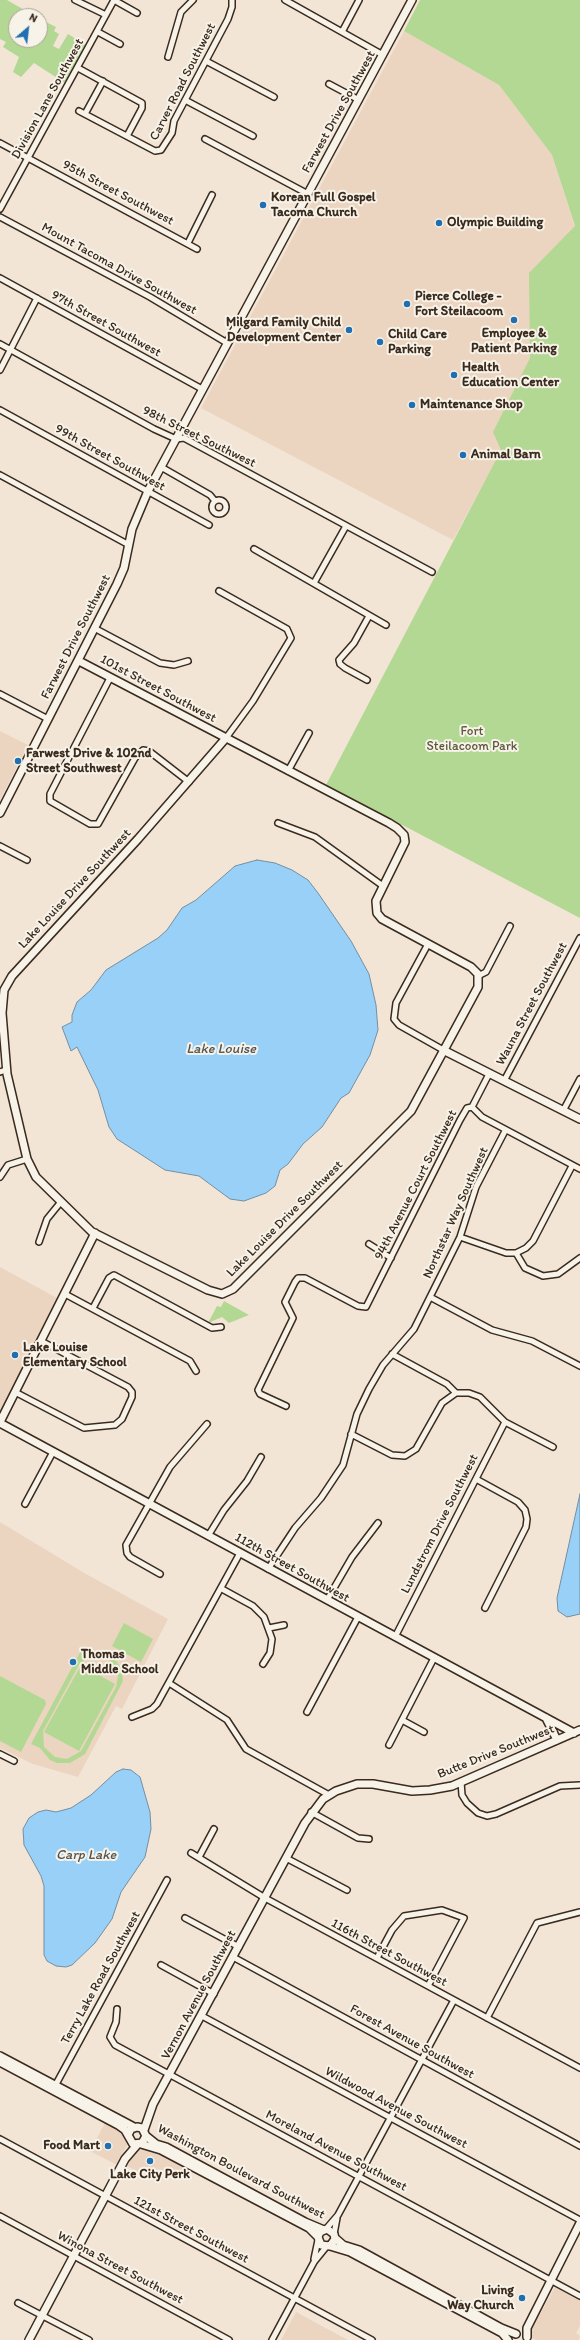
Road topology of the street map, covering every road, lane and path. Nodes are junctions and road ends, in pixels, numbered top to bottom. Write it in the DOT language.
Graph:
graph roads {
  1 [pos="75,0"];
  2 [pos="114,0"];
  3 [pos="193,0"];
  4 [pos="232,0"];
  5 [pos="285,0"];
  6 [pos="359,0"];
  7 [pos="412,0"];
  8 [pos="137,13"];
  9 [pos="106,15"];
  10 [pos="98,32"];
  11 [pos="342,32"];
  12 [pos="120,44"];
  13 [pos="383,55"];
  14 [pos="168,57"];
  15 [pos="206,61"];
  16 [pos="78,68"];
  17 [pos="103,81"];
  18 [pos="329,84"];
  19 [pos="274,97"];
  20 [pos="185,100"];
  21 [pos="359,100"];
  22 [pos="79,111"];
  23 [pos="85,114"];
  24 [pos="127,136"];
  25 [pos="253,136"];
  26 [pos="204,139"];
  27 [pos="0,143"];
  28 [pos="28,158"];
  29 [pos="308,194"];
  30 [pos="212,195"];
  31 [pos="0,209"];
  32 [pos="0,218"];
  33 [pos="188,243"];
  34 [pos="197,249"];
  35 [pos="0,278"];
  36 [pos="37,298"];
  37 [pos="227,343"];
  38 [pos="0,344"];
  39 [pos="10,349"];
  40 [pos="0,370"];
  41 [pos="202,389"];
  42 [pos="0,410"];
  43 [pos="176,439"];
  44 [pos="161,467"];
  45 [pos="0,475"];
  46 [pos="148,491"];
  47 [pos="216,501"];
  48 [pos="209,525"];
  49 [pos="346,526"];
  50 [pos="129,544"];
  51 [pos="254,550"];
  52 [pos="432,572"];
  53 [pos="314,583"];
  54 [pos="219,591"];
  55 [pos="369,616"];
  56 [pos="386,625"];
  57 [pos="96,629"];
  58 [pos="79,661"];
  59 [pos="188,661"];
  60 [pos="110,678"];
  61 [pos="367,680"];
  62 [pos="0,694"];
  63 [pos="48,719"];
  64 [pos="309,733"];
  65 [pos="226,738"];
  66 [pos="288,771"];
  67 [pos="189,782"];
  68 [pos="0,814"];
  69 [pos="278,823"];
  70 [pos="0,846"];
  71 [pos="27,860"];
  72 [pos="383,886"];
  73 [pos="510,926"];
  74 [pos="580,938"];
  75 [pos="428,944"];
  76 [pos="478,976"];
  77 [pos="445,1051"];
  78 [pos="3,1071"];
  79 [pos="489,1074"];
  80 [pos="580,1079"];
  81 [pos="504,1081"];
  82 [pos="472,1106"];
  83 [pos="563,1111"];
  84 [pos="580,1119"];
  85 [pos="505,1130"];
  86 [pos="27,1159"];
  87 [pos="572,1166"];
  88 [pos="580,1169"];
  89 [pos="0,1177"];
  90 [pos="60,1203"];
  91 [pos="96,1233"];
  92 [pos="460,1237"];
  93 [pos="39,1242"];
  94 [pos="369,1244"];
  95 [pos="516,1253"];
  96 [pos="391,1258"];
  97 [pos="580,1258"];
  98 [pos="65,1294"];
  99 [pos="430,1297"];
  100 [pos="93,1308"];
  101 [pos="221,1327"];
  102 [pos="41,1340"];
  103 [pos="392,1354"];
  104 [pos="580,1366"];
  105 [pos="196,1371"];
  106 [pos="15,1392"];
  107 [pos="456,1393"];
  108 [pos="286,1406"];
  109 [pos="505,1422"];
  110 [pos="0,1423"];
  111 [pos="207,1424"];
  112 [pos="351,1434"];
  113 [pos="553,1447"];
  114 [pos="53,1452"];
  115 [pos="261,1457"];
  116 [pos="476,1479"];
  117 [pos="25,1504"];
  118 [pos="149,1504"];
  119 [pos="378,1523"];
  120 [pos="208,1536"];
  121 [pos="240,1553"];
  122 [pos="268,1569"];
  123 [pos="160,1574"];
  124 [pos="222,1589"];
  125 [pos="327,1600"];
  126 [pos="485,1608"];
  127 [pos="358,1617"];
  128 [pos="284,1625"];
  129 [pos="269,1628"];
  130 [pos="395,1637"];
  131 [pos="434,1658"];
  132 [pos="263,1664"];
  133 [pos="170,1683"];
  134 [pos="307,1712"];
  135 [pos="132,1717"];
  136 [pos="546,1718"];
  137 [pos="402,1720"];
  138 [pos="577,1731"];
  139 [pos="424,1732"];
  140 [pos="557,1740"];
  141 [pos="389,1745"];
  142 [pos="0,1754"];
  143 [pos="14,1761"];
  144 [pos="461,1782"];
  145 [pos="580,1784"];
  146 [pos="329,1795"];
  147 [pos="312,1812"];
  148 [pos="214,1829"];
  149 [pos="369,1839"];
  150 [pos="191,1853"];
  151 [pos="199,1857"];
  152 [pos="286,1858"];
  153 [pos="167,1880"];
  154 [pos="347,1890"];
  155 [pos="265,1898"];
  156 [pos="580,1912"];
  157 [pos="185,1918"];
  158 [pos="239,1947"];
  159 [pos="233,1957"];
  160 [pos="377,1958"];
  161 [pos="161,1965"];
  162 [pos="428,1986"];
  163 [pos="214,1994"];
  164 [pos="454,2000"];
  165 [pos="117,2009"];
  166 [pos="202,2016"];
  167 [pos="487,2018"];
  168 [pos="0,2056"];
  169 [pos="422,2060"];
  170 [pos="0,2062"];
  171 [pos="580,2068"];
  172 [pos="170,2074"];
  173 [pos="55,2086"];
  174 [pos="153,2104"];
  175 [pos="391,2117"];
  176 [pos="135,2127"];
  177 [pos="145,2133"];
  178 [pos="129,2137"];
  179 [pos="0,2139"];
  180 [pos="139,2144"];
  181 [pos="580,2146"];
  182 [pos="125,2158"];
  183 [pos="359,2177"];
  184 [pos="105,2196"];
  185 [pos="338,2215"];
  186 [pos="0,2216"];
  187 [pos="580,2222"];
  188 [pos="325,2230"];
  189 [pos="334,2236"];
  190 [pos="318,2239"];
  191 [pos="328,2246"];
  192 [pos="74,2256"];
  193 [pos="314,2262"];
  194 [pos="550,2280"];
  195 [pos="580,2296"];
  196 [pos="295,2298"];
  197 [pos="18,2303"];
  198 [pos="42,2315"];
  199 [pos="527,2328"];
  200 [pos="517,2334"];
  201 [pos="527,2338"];
  202 [pos="28,2340"];
  203 [pos="89,2340"];
  204 [pos="229,2340"];
  205 [pos="272,2340"];
  206 [pos="372,2340"];
  207 [pos="509,2340"];
  1 -- 9 [label="street"];
  2 -- 8 [label="street"];
  2 -- 9 [label="street, Division Lane Southwest"];
  3 -- 14 [label="street"];
  4 -- 15 [label="street, Carver Road Southwest"];
  5 -- 11 [label="street"];
  6 -- 11 [label="street"];
  7 -- 13 [label="street, Farwest Drive Southwest"];
  9 -- 10 [label="street, Division Lane Southwest"];
  10 -- 12 [label="street"];
  10 -- 16 [label="street, Division Lane Southwest"];
  11 -- 13 [label="street"];
  13 -- 21 [label="street, Farwest Drive Southwest"];
  15 -- 19 [label="street"];
  15 -- 20 [label="street, Carver Road Southwest"];
  16 -- 17 [label="street"];
  16 -- 28 [label="street, Division Lane Southwest"];
  17 -- 23 [label="street"];
  17 -- 24 [label="street"];
  18 -- 21 [label="street"];
  20 -- 24 [label="street, Carver Road Southwest"];
  20 -- 25 [label="street"];
  21 -- 29 [label="street, Farwest Drive Southwest"];
  22 -- 23 [label="street"];
  23 -- 24 [label="street"];
  26 -- 29 [label="street"];
  27 -- 28 [label="street, 95th Street Southwest"];
  28 -- 31 [label="street, Division Lane Southwest"];
  28 -- 33 [label="street, 95th Street Southwest"];
  29 -- 37 [label="street, Farwest Drive Southwest"];
  30 -- 33 [label="street"];
  32 -- 37 [label="street, Mount Tacoma Drive Southwest"];
  33 -- 34 [label="street, 95th Street Southwest"];
  35 -- 36 [label="street, 97th Street Southwest"];
  36 -- 39 [label="street"];
  36 -- 41 [label="street, 97th Street Southwest"];
  37 -- 41 [label="street, Farwest Drive Southwest"];
  38 -- 39 [label="street, 98th Street Southwest"];
  39 -- 40 [label="street"];
  39 -- 43 [label="street, 98th Street Southwest"];
  41 -- 43 [label="street, Farwest Drive Southwest"];
  42 -- 46 [label="street, 99th Street Southwest"];
  43 -- 44 [label="street, Farwest Drive Southwest"];
  43 -- 49 [label="street, 98th Street Southwest"];
  44 -- 46 [label="street, Farwest Drive Southwest"];
  44 -- 47 [label="street"];
  45 -- 50 [label="street"];
  46 -- 48 [label="street, 99th Street Southwest"];
  46 -- 50 [label="street, Farwest Drive Southwest"];
  49 -- 52 [label="street, 98th Street Southwest"];
  49 -- 53 [label="street"];
  50 -- 57 [label="street, Farwest Drive Southwest"];
  51 -- 53 [label="street"];
  53 -- 55 [label="street"];
  54 -- 65 [label="street"];
  55 -- 56 [label="street"];
  55 -- 61 [label="street"];
  57 -- 58 [label="street, Farwest Drive Southwest"];
  57 -- 59 [label="street"];
  58 -- 60 [label="street, 101st Street Southwest"];
  58 -- 63 [label="street, Farwest Drive Southwest"];
  60 -- 65 [label="street, 101st Street Southwest"];
  60 -- 67 [label="street"];
  62 -- 63 [label="street"];
  63 -- 68 [label="street, Farwest Drive Southwest"];
  64 -- 66 [label="street"];
  65 -- 66 [label="street"];
  65 -- 67 [label="street, Lake Louise Drive Southwest"];
  66 -- 72 [label="street"];
  67 -- 78 [label="street, Lake Louise Drive Southwest"];
  69 -- 72 [label="street"];
  70 -- 71 [label="street"];
  72 -- 75 [label="street"];
  73 -- 76 [label="street"];
  74 -- 81 [label="street, Wauna Street Southwest"];
  75 -- 76 [label="street"];
  75 -- 77 [label="street"];
  76 -- 77 [label="street, Lake Louise Drive Southwest"];
  77 -- 79 [label="street"];
  77 -- 91 [label="street, Lake Louise Drive Southwest"];
  78 -- 86 [label="street, Lake Louise Drive Southwest"];
  79 -- 81 [label="street"];
  79 -- 82 [label="street, 94th Avenue Court Southwest"];
  80 -- 83 [label="street"];
  81 -- 83 [label="street"];
  82 -- 85 [label="street"];
  82 -- 96 [label="street, 94th Avenue Court Southwest"];
  83 -- 84 [label="street"];
  85 -- 87 [label="street"];
  85 -- 92 [label="street, Northstar Way Southwest"];
  86 -- 89 [label="street"];
  86 -- 90 [label="street, Lake Louise Drive Southwest"];
  87 -- 88 [label="street"];
  87 -- 95 [label="street"];
  90 -- 91 [label="street, Lake Louise Drive Southwest"];
  90 -- 93 [label="street"];
  91 -- 98 [label="street"];
  92 -- 95 [label="street"];
  92 -- 99 [label="street, Northstar Way Southwest"];
  94 -- 96 [label="street"];
  95 -- 97 [label="street"];
  96 -- 108 [label="street, 94th Avenue Court Southwest"];
  98 -- 100 [label="street"];
  98 -- 102 [label="street"];
  99 -- 103 [label="street, Northstar Way Southwest"];
  99 -- 104 [label="street"];
  100 -- 101 [label="street"];
  100 -- 105 [label="street"];
  102 -- 106 [label="street"];
  102 -- 106 [label="street"];
  103 -- 107 [label="street"];
  103 -- 112 [label="street, Northstar Way Southwest"];
  106 -- 110 [label="street"];
  107 -- 109 [label="street"];
  107 -- 112 [label="street"];
  109 -- 113 [label="street"];
  109 -- 116 [label="street, Lundstrom Drive Southwest"];
  110 -- 114 [label="street, 112th Street Southwest"];
  111 -- 118 [label="street"];
  112 -- 122 [label="street, Northstar Way Southwest"];
  114 -- 117 [label="street"];
  114 -- 118 [label="street, 112th Street Southwest"];
  115 -- 120 [label="street"];
  116 -- 126 [label="street"];
  116 -- 130 [label="street, Lundstrom Drive Southwest"];
  118 -- 120 [label="street, 112th Street Southwest"];
  118 -- 123 [label="street"];
  119 -- 125 [label="street"];
  120 -- 121 [label="street, 112th Street Southwest"];
  121 -- 122 [label="street, 112th Street Southwest"];
  121 -- 124 [label="street"];
  122 -- 125 [label="street, 112th Street Southwest"];
  124 -- 129 [label="street"];
  124 -- 133 [label="street"];
  125 -- 127 [label="street, 112th Street Southwest"];
  127 -- 130 [label="street, 112th Street Southwest"];
  127 -- 134 [label="street"];
  128 -- 129 [label="street"];
  129 -- 132 [label="street"];
  130 -- 131 [label="street, 112th Street Southwest"];
  131 -- 136 [label="street, 112th Street Southwest"];
  131 -- 137 [label="street"];
  133 -- 135 [label="street"];
  133 -- 146 [label="street"];
  136 -- 138 [label="street, 112th Street Southwest"];
  136 -- 140 [label="street"];
  137 -- 139 [label="street"];
  137 -- 141 [label="street"];
  138 -- 140 [label="street, Butte Drive Southwest"];
  140 -- 144 [label="street, Butte Drive Southwest"];
  142 -- 143 [label="street"];
  144 -- 145 [label="street"];
  144 -- 146 [label="street, Butte Drive Southwest"];
  146 -- 147 [label="street, Butte Drive Southwest"];
  147 -- 149 [label="street"];
  147 -- 152 [label="street, Butte Drive Southwest"];
  148 -- 151 [label="street"];
  150 -- 151 [label="street, 116th Street Southwest"];
  151 -- 155 [label="street, 116th Street Southwest"];
  152 -- 154 [label="street"];
  152 -- 155 [label="street, Butte Drive Southwest"];
  153 -- 173 [label="street, Terry Lake Road Southwest"];
  155 -- 158 [label="street, Vernon Avenue Southwest"];
  155 -- 160 [label="street, 116th Street Southwest"];
  156 -- 167 [label="street"];
  157 -- 158 [label="street"];
  158 -- 159 [label="street, Vernon Avenue Southwest"];
  159 -- 163 [label="street, Vernon Avenue Southwest"];
  159 -- 169 [label="street, Forest Avenue Southwest"];
  160 -- 162 [label="street, 116th Street Southwest"];
  160 -- 162 [label="street"];
  161 -- 163 [label="street"];
  162 -- 164 [label="street, 116th Street Southwest"];
  163 -- 166 [label="street, Vernon Avenue Southwest"];
  164 -- 167 [label="street, 116th Street Southwest"];
  164 -- 169 [label="street"];
  165 -- 172 [label="street, Moreland Avenue Southwest"];
  166 -- 172 [label="street, Vernon Avenue Southwest"];
  166 -- 175 [label="street, Wildwood Avenue Southwest"];
  167 -- 171 [label="street, 116th Street Southwest"];
  168 -- 173 [label="street"];
  169 -- 175 [label="street"];
  169 -- 181 [label="street, Forest Avenue Southwest"];
  170 -- 178 [label="street"];
  172 -- 174 [label="street, Vernon Avenue Southwest"];
  172 -- 183 [label="street, Moreland Avenue Southwest"];
  173 -- 176 [label="street"];
  174 -- 176 [label="street, Vernon Avenue Southwest"];
  174 -- 177 [label="street, Vernon Avenue Southwest"];
  175 -- 183 [label="street"];
  175 -- 187 [label="street, Wildwood Avenue Southwest"];
  176 -- 177 [label="street, Washington Boulevard Southwest"];
  176 -- 178 [label="street, Vernon Avenue Southwest"];
  177 -- 180 [label="street, Vernon Avenue Southwest"];
  177 -- 188 [label="street, Washington Boulevard Southwest"];
  178 -- 180 [label="street, Washington Boulevard Southwest"];
  178 -- 182 [label="street"];
  179 -- 184 [label="street, 121st Street Southwest"];
  180 -- 182 [label="street"];
  180 -- 190 [label="street, Washington Boulevard Southwest"];
  182 -- 184 [label="street"];
  183 -- 185 [label="street"];
  183 -- 194 [label="street, Moreland Avenue Southwest"];
  184 -- 192 [label="street"];
  184 -- 196 [label="street, 121st Street Southwest"];
  185 -- 188 [label="street"];
  185 -- 189 [label="street"];
  186 -- 192 [label="street, Winona Street Southwest"];
  187 -- 194 [label="street"];
  188 -- 189 [label="street"];
  188 -- 190 [label="street"];
  189 -- 191 [label="street"];
  189 -- 200 [label="street"];
  190 -- 191 [label="street"];
  190 -- 193 [label="street"];
  191 -- 193 [label="street"];
  191 -- 207 [label="street"];
  192 -- 198 [label="street"];
  192 -- 204 [label="street, Winona Street Southwest"];
  193 -- 196 [label="street"];
  194 -- 195 [label="street, Moreland Avenue Southwest"];
  194 -- 199 [label="street"];
  196 -- 205 [label="street"];
  196 -- 206 [label="street, 121st Street Southwest"];
  197 -- 198 [label="street"];
  198 -- 202 [label="street"];
  198 -- 203 [label="street"];
  199 -- 200 [label="street"];
  199 -- 201 [label="street"];
  200 -- 201 [label="street"];
  200 -- 207 [label="street"];
}
